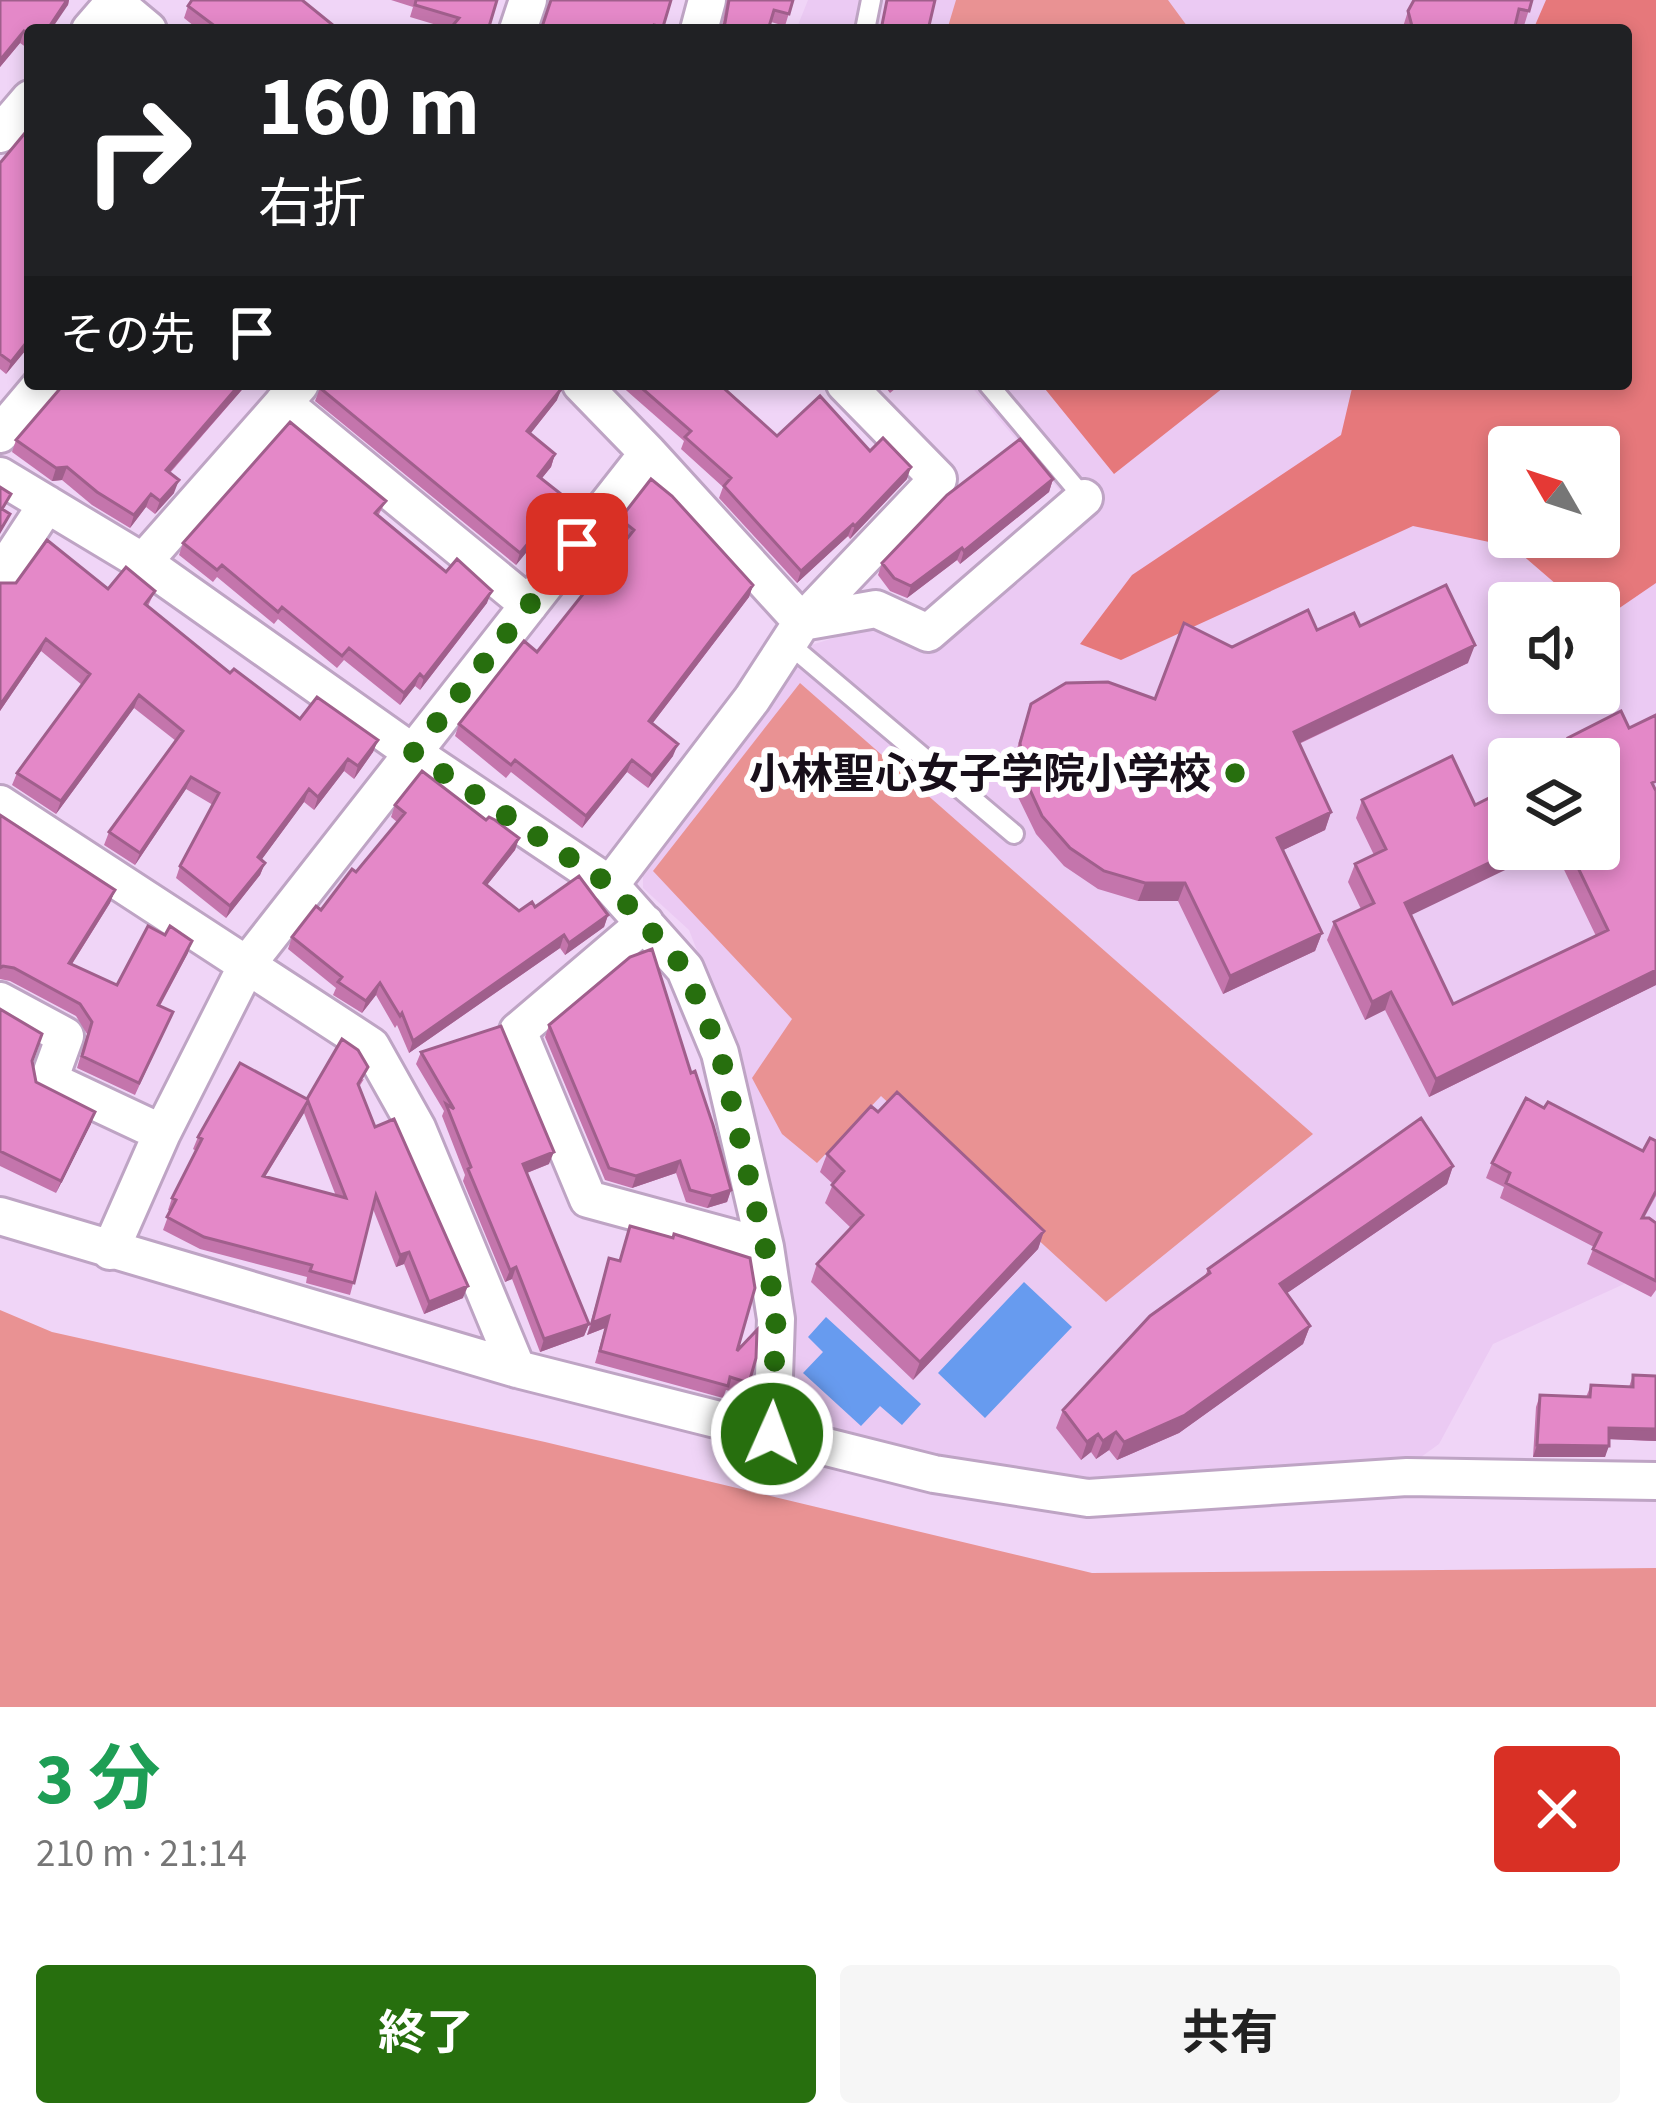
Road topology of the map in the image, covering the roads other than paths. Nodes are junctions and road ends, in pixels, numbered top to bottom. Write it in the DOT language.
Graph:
graph roads {
  1 [pos="114,1"];
  2 [pos="141,24"];
  3 [pos="24,106"];
  4 [pos="0,134"];
  5 [pos="37,390"];
  6 [pos="587,390"];
  7 [pos="851,390"];
  8 [pos="996,390"];
  9 [pos="292,393"];
  10 [pos="0,434"];
  11 [pos="648,453"];
  12 [pos="0,476"];
  13 [pos="1084,498"];
  14 [pos="47,504"];
  15 [pos="143,562"];
  16 [pos="0,576"];
  17 [pos="529,605"];
  18 [pos="795,633"];
  19 [pos="413,753"];
  20 [pos="0,804"];
  21 [pos="1013,834"];
  22 [pos="610,885"];
  23 [pos="645,923"];
  24 [pos="248,963"];
  25 [pos="0,1001"];
  26 [pos="162,1133"];
  27 [pos="0,1216"];
  28 [pos="765,1247"];
  29 [pos="110,1251"];
  30 [pos="517,1369"];
  31 [pos="772,1434"];
  32 [pos="1656,1481"];
  1 -- 2 [label="street"];
  3 -- 4 [label="street"];
  5 -- 10 [label="street"];
  6 -- 11 [label="street"];
  7 -- 18 [label="street"];
  8 -- 13 [label="lane"];
  9 -- 15 [label="street"];
  9 -- 17 [label="street"];
  11 -- 17 [label="street"];
  11 -- 18 [label="street"];
  12 -- 14 [label="street"];
  13 -- 18 [label="street"];
  14 -- 15 [label="street"];
  14 -- 16 [label="street"];
  15 -- 19 [label="street"];
  17 -- 19 [label="street"];
  18 -- 21 [label="lane"];
  18 -- 22 [label="street"];
  19 -- 22 [label="street"];
  19 -- 24 [label="street"];
  20 -- 24 [label="street"];
  22 -- 23 [label="street"];
  23 -- 28 [label="street"];
  23 -- 28 [label="street"];
  24 -- 26 [label="street"];
  24 -- 30 [label="street"];
  25 -- 26 [label="street"];
  26 -- 29 [label="street"];
  27 -- 29 [label="street"];
  28 -- 31 [label="street"];
  29 -- 30 [label="street"];
  30 -- 31 [label="street"];
  31 -- 32 [label="street"];
}
